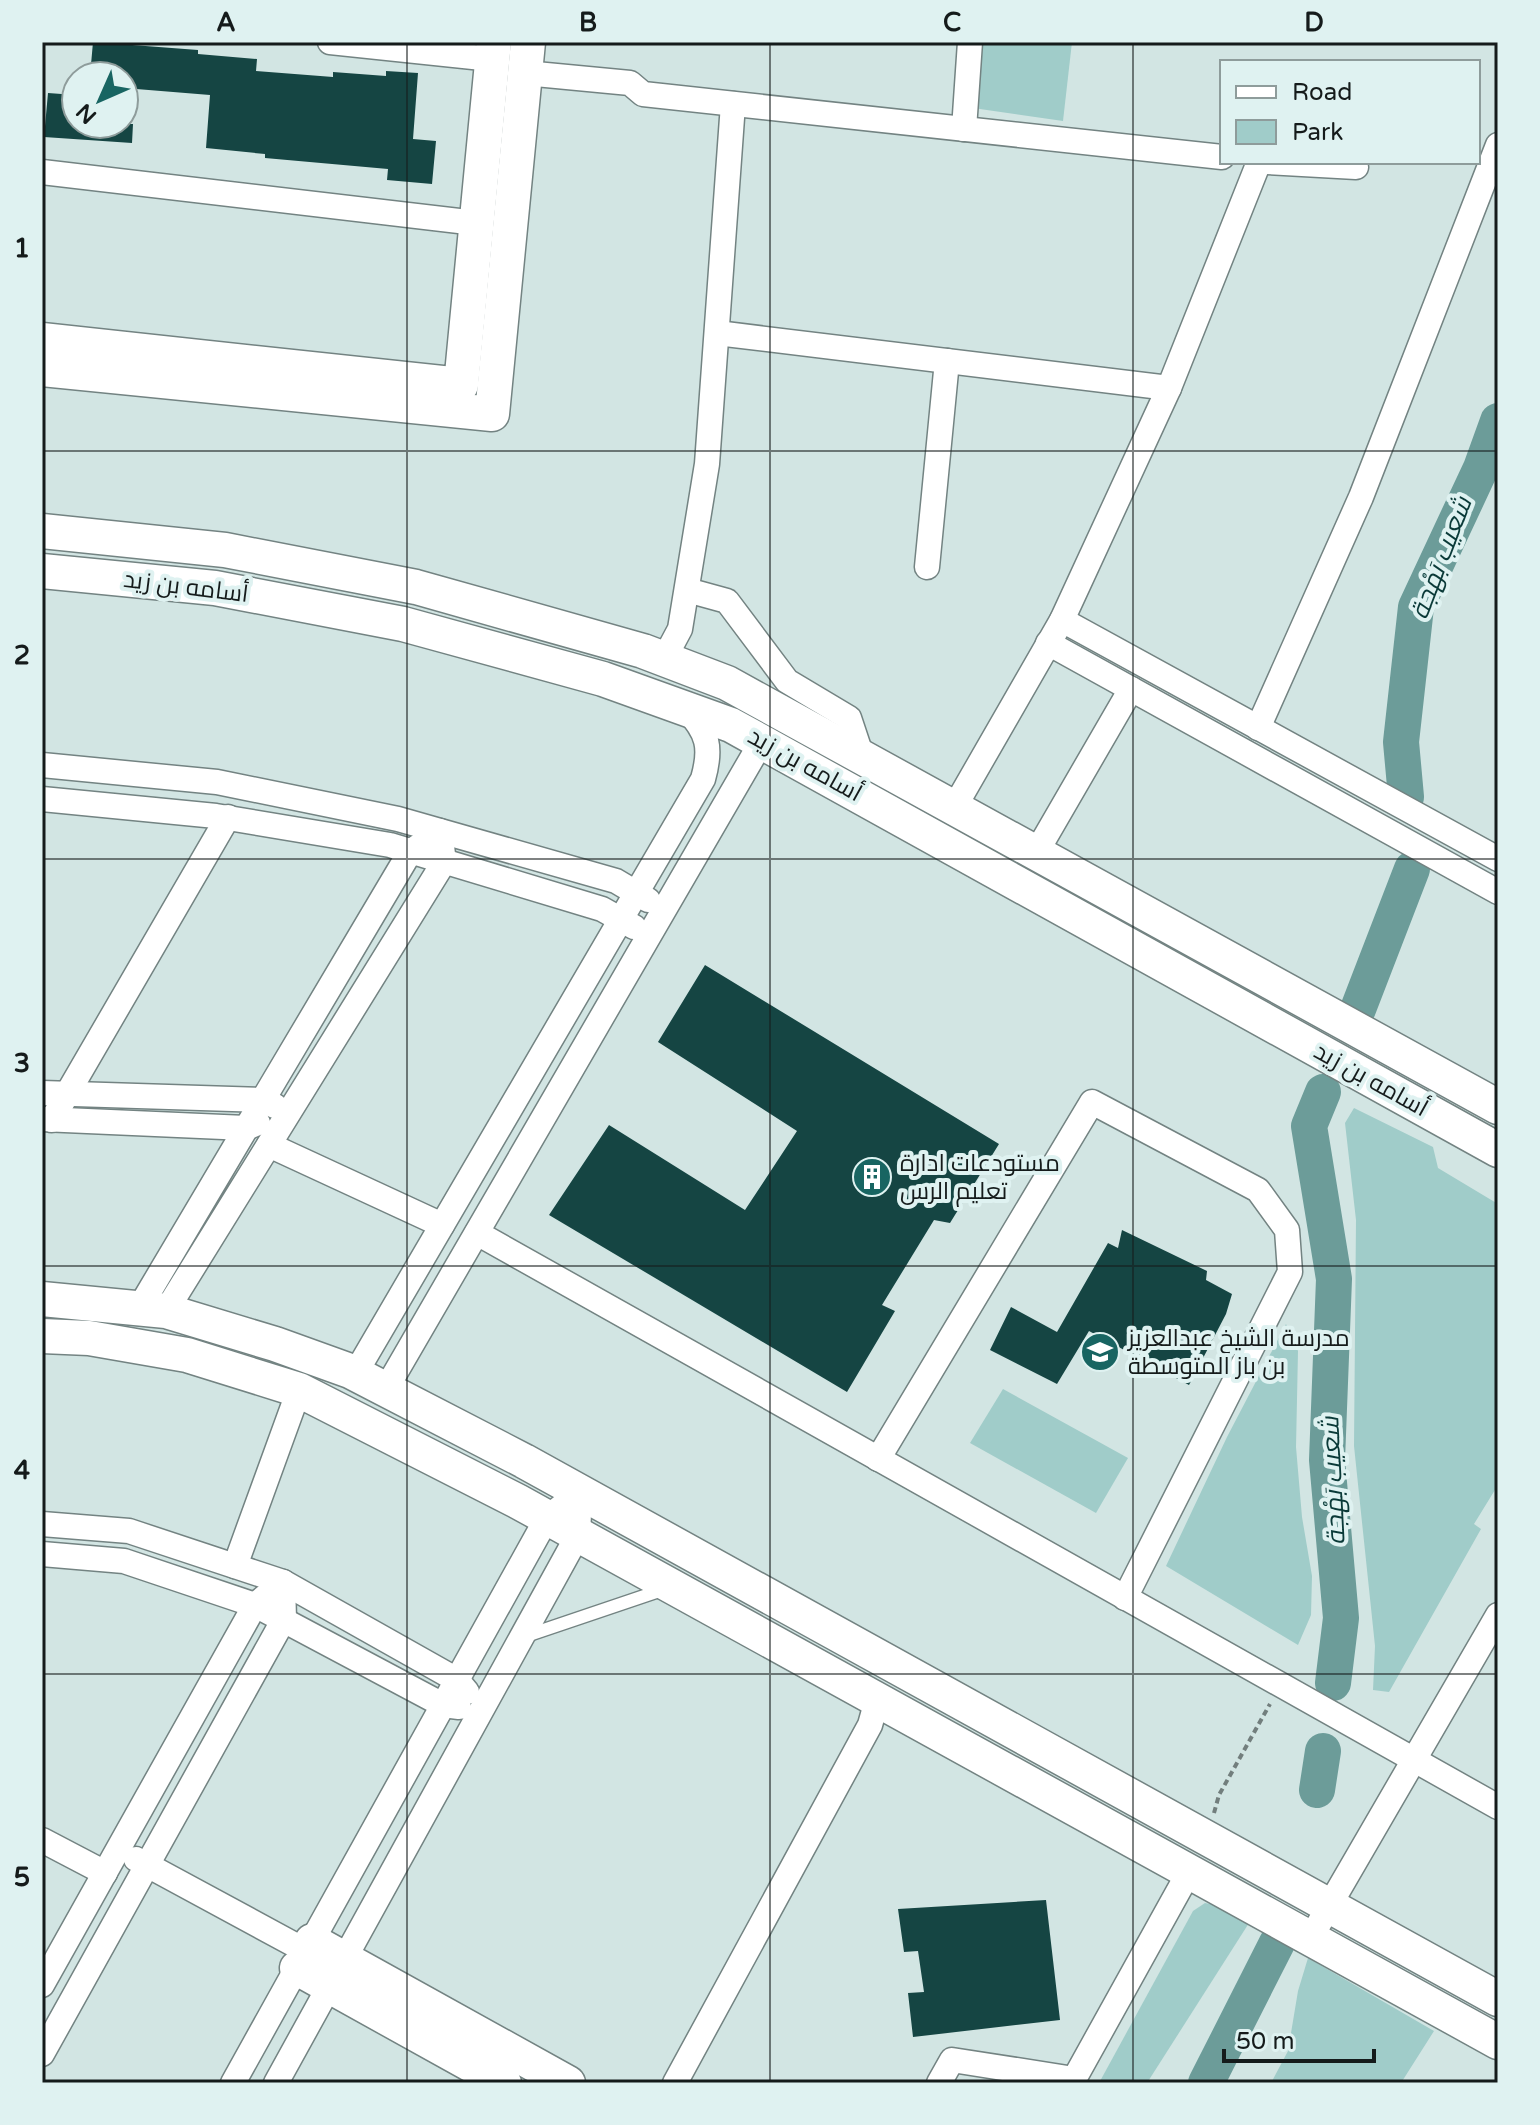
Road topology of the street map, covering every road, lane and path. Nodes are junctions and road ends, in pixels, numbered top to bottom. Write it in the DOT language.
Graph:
graph roads {
  1 [pos="330,42"];
  2 [pos="970,42"];
  3 [pos="493,50"];
  4 [pos="526,58"];
  5 [pos="733,104"];
  6 [pos="964,129"];
  7 [pos="1498,145"];
  8 [pos="1220,157"];
  9 [pos="1258,164"];
  10 [pos="1303,164"];
  11 [pos="1356,167"];
  12 [pos="42,172"];
  13 [pos="476,223"];
  14 [pos="717,333"];
  15 [pos="42,340"];
  16 [pos="947,361"];
  17 [pos="42,369"];
  18 [pos="1169,388"];
  19 [pos="42,531"];
  20 [pos="927,567"];
  21 [pos="42,571"];
  22 [pos="416,587"];
  23 [pos="687,590"];
  24 [pos="1062,620"];
  25 [pos="403,624"];
  26 [pos="1048,643"];
  27 [pos="664,659"];
  28 [pos="1131,689"];
  29 [pos="684,708"];
  30 [pos="1258,728"];
  31 [pos="762,741"];
  32 [pos="862,757"];
  33 [pos="42,765"];
  34 [pos="42,799"];
  35 [pos="954,808"];
  36 [pos="228,817"];
  37 [pos="440,831"];
  38 [pos="410,852"];
  39 [pos="1036,853"];
  40 [pos="1498,859"];
  41 [pos="444,862"];
  42 [pos="1498,892"];
  43 [pos="636,893"];
  44 [pos="664,909"];
  45 [pos="620,920"];
  46 [pos="649,935"];
  47 [pos="54,1094"];
  48 [pos="262,1100"];
  49 [pos="1498,1107"];
  50 [pos="289,1111"];
  51 [pos="47,1119"];
  52 [pos="246,1128"];
  53 [pos="269,1145"];
  54 [pos="1498,1150"];
  55 [pos="442,1225"];
  56 [pos="477,1233"];
  57 [pos="42,1299"];
  58 [pos="153,1309"];
  59 [pos="42,1336"];
  60 [pos="355,1374"];
  61 [pos="386,1389"];
  62 [pos="299,1390"];
  63 [pos="878,1459"];
  64 [pos="580,1492"];
  65 [pos="547,1518"];
  66 [pos="42,1524"];
  67 [pos="578,1535"];
  68 [pos="45,1559"];
  69 [pos="235,1566"];
  70 [pos="283,1582"];
  71 [pos="672,1587"];
  72 [pos="1125,1598"];
  73 [pos="255,1605"];
  74 [pos="1498,1615"];
  75 [pos="284,1619"];
  76 [pos="520,1638"];
  77 [pos="457,1680"];
  78 [pos="1281,1686"];
  79 [pos="877,1700"];
  80 [pos="443,1705"];
  81 [pos="480,1710"];
  82 [pos="1413,1760"];
  83 [pos="1498,1807"];
  84 [pos="1208,1839"];
  85 [pos="42,1840"];
  86 [pos="118,1850"];
  87 [pos="147,1865"];
  88 [pos="1189,1872"];
  89 [pos="105,1873"];
  90 [pos="1328,1905"];
  91 [pos="1310,1939"];
  92 [pos="305,1953"];
  93 [pos="337,1972"];
  94 [pos="42,1985"];
  95 [pos="1498,1999"];
  96 [pos="1498,2042"];
  97 [pos="42,2054"];
  98 [pos="494,2081"];
  99 [pos="1073,2081"];
  100 [pos="233,2083"];
  101 [pos="276,2083"];
  102 [pos="568,2083"];
  103 [pos="675,2083"];
  104 [pos="939,2083"];
  1 -- 3 [label="street"];
  2 -- 6 [label="street"];
  3 -- 13 [label="street"];
  4 -- 5 [label="street"];
  4 -- 17 [label="street"];
  5 -- 6 [label="street"];
  5 -- 14 [label="street"];
  6 -- 8 [label="street"];
  7 -- 30 [label="street"];
  9 -- 18 [label="street"];
  10 -- 11 [label="street"];
  12 -- 13 [label="street"];
  13 -- 15 [label="street"];
  14 -- 16 [label="street"];
  14 -- 23 [label="street"];
  16 -- 18 [label="street"];
  16 -- 20 [label="street"];
  18 -- 24 [label="street"];
  19 -- 22 [label="street, أسامه بن زيد"];
  21 -- 25 [label="street, أسامه بن زيد"];
  22 -- 25 [label="street"];
  22 -- 27 [label="street, أسامه بن زيد"];
  23 -- 27 [label="street"];
  23 -- 32 [label="street"];
  24 -- 26 [label="street"];
  24 -- 30 [label="street"];
  25 -- 29 [label="street, أسامه بن زيد"];
  26 -- 28 [label="street"];
  26 -- 35 [label="street"];
  27 -- 32 [label="street, أسامه بن زيد"];
  28 -- 39 [label="street"];
  28 -- 42 [label="street"];
  29 -- 31 [label="street, أسامه بن زيد"];
  29 -- 43 [label="street"];
  30 -- 40 [label="street"];
  31 -- 44 [label="street"];
  31 -- 54 [label="street, أسامه بن زيد"];
  32 -- 35 [label="street, أسامه بن زيد"];
  33 -- 37 [label="street"];
  34 -- 36 [label="street"];
  35 -- 39 [label="street, أسامه بن زيد"];
  36 -- 38 [label="street"];
  36 -- 47 [label="street"];
  37 -- 38 [label="street"];
  37 -- 41 [label="street"];
  37 -- 43 [label="street"];
  38 -- 41 [label="street"];
  38 -- 48 [label="street"];
  39 -- 49 [label="street, أسامه بن زيد"];
  41 -- 45 [label="street"];
  41 -- 50 [label="street"];
  43 -- 44 [label="street"];
  43 -- 45 [label="street"];
  44 -- 46 [label="street"];
  45 -- 46 [label="street"];
  45 -- 55 [label="street"];
  46 -- 56 [label="street"];
  47 -- 48 [label="street"];
  47 -- 51 [label="street"];
  48 -- 50 [label="street"];
  48 -- 52 [label="street"];
  50 -- 52 [label="street"];
  50 -- 53 [label="street"];
  51 -- 52 [label="street"];
  52 -- 58 [label="street"];
  53 -- 55 [label="street"];
  53 -- 58 [label="street"];
  55 -- 60 [label="street"];
  56 -- 61 [label="street"];
  56 -- 63 [label="street"];
  57 -- 58 [label="street"];
  58 -- 60 [label="street"];
  59 -- 62 [label="street"];
  60 -- 61 [label="street"];
  61 -- 64 [label="street"];
  62 -- 65 [label="street"];
  62 -- 69 [label="street"];
  63 -- 72 [label="street"];
  63 -- 72 [label="street"];
  64 -- 65 [label="street"];
  64 -- 67 [label="street"];
  64 -- 84 [label="street"];
  65 -- 67 [label="street"];
  65 -- 77 [label="street"];
  66 -- 69 [label="street"];
  67 -- 71 [label="street"];
  67 -- 76 [label="street"];
  68 -- 73 [label="street"];
  69 -- 70 [label="street"];
  70 -- 73 [label="street"];
  70 -- 75 [label="street"];
  70 -- 77 [label="street"];
  71 -- 76 [label="lane"];
  71 -- 79 [label="street"];
  72 -- 78 [label="street"];
  73 -- 75 [label="street"];
  73 -- 86 [label="street"];
  74 -- 82 [label="street"];
  75 -- 80 [label="street"];
  75 -- 87 [label="street"];
  76 -- 81 [label="street"];
  77 -- 80 [label="street"];
  77 -- 81 [label="street"];
  78 -- 82 [label="street"];
  78 -- 84 [label="path"];
  79 -- 88 [label="street"];
  79 -- 103 [label="street"];
  80 -- 81 [label="street"];
  80 -- 92 [label="street"];
  81 -- 93 [label="street"];
  82 -- 83 [label="street"];
  82 -- 90 [label="street"];
  84 -- 90 [label="street"];
  85 -- 89 [label="street"];
  86 -- 87 [label="street"];
  86 -- 89 [label="street"];
  87 -- 92 [label="street"];
  87 -- 97 [label="street"];
  88 -- 91 [label="street"];
  88 -- 99 [label="street"];
  89 -- 94 [label="street"];
  90 -- 91 [label="street"];
  90 -- 95 [label="street"];
  91 -- 96 [label="street"];
  92 -- 93 [label="street"];
  92 -- 100 [label="street"];
  93 -- 98 [label="street"];
  93 -- 101 [label="street"];
  93 -- 102 [label="street"];
  99 -- 104 [label="street"];
}
